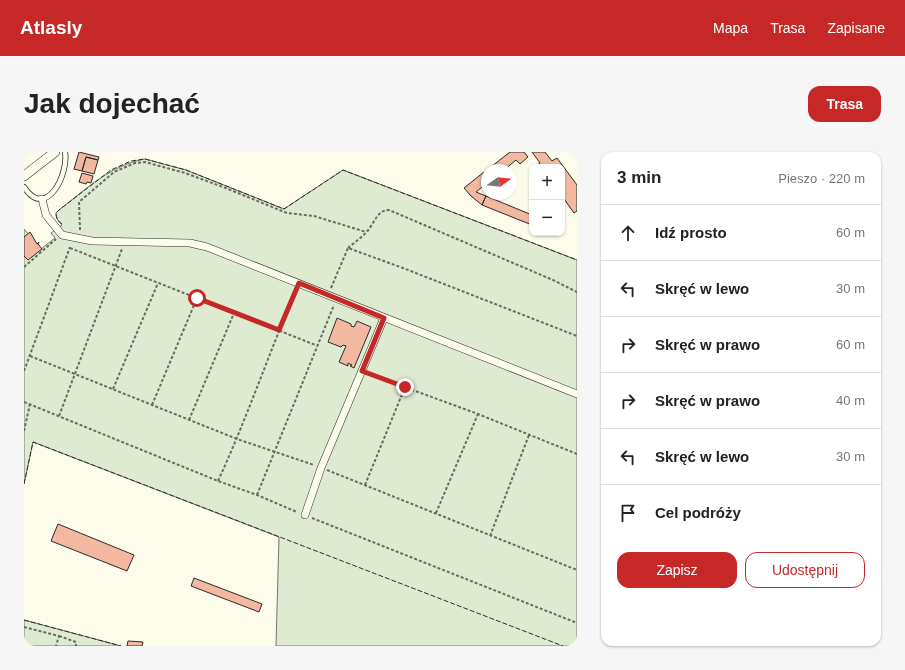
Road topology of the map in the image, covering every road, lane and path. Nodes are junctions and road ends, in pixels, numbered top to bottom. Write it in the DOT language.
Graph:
graph roads {
  1 [pos="55,152"];
  2 [pos="65,152"];
  3 [pos="24,176"];
  4 [pos="24,187"];
  5 [pos="42,199"];
  6 [pos="366,232"];
  7 [pos="62,235"];
  8 [pos="73,237"];
  9 [pos="80,239"];
  10 [pos="125,242"];
  11 [pos="70,248"];
  12 [pos="348,248"];
  13 [pos="116,266"];
  14 [pos="24,267"];
  15 [pos="158,283"];
  16 [pos="299,283"];
  17 [pos="577,292"];
  18 [pos="328,295"];
  19 [pos="197,298"];
  20 [pos="337,299"];
  21 [pos="234,313"];
  22 [pos="384,318"];
  23 [pos="279,330"];
  24 [pos="577,336"];
  25 [pos="318,346"];
  26 [pos="30,356"];
  27 [pos="362,371"];
  28 [pos="24,372"];
  29 [pos="74,373"];
  30 [pos="405,387"];
  31 [pos="113,390"];
  32 [pos="577,394"];
  33 [pos="30,404"];
  34 [pos="152,405"];
  35 [pos="478,414"];
  36 [pos="59,416"];
  37 [pos="189,420"];
  38 [pos="24,431"];
  39 [pos="529,435"];
  40 [pos="237,439"];
  41 [pos="274,452"];
  42 [pos="577,454"];
  43 [pos="321,468"];
  44 [pos="218,481"];
  45 [pos="365,485"];
  46 [pos="257,494"];
  47 [pos="436,513"];
  48 [pos="305,516"];
  49 [pos="490,536"];
  50 [pos="577,570"];
  51 [pos="24,627"];
  52 [pos="58,636"];
  53 [pos="56,646"];
  54 [pos="76,646"];
  1 -- 3 [label="street"];
  2 -- 5 [label="lane"];
  4 -- 5 [label="lane"];
  5 -- 7 [label="street"];
  6 -- 9 [label="path"];
  6 -- 12 [label="path"];
  6 -- 17 [label="path"];
  7 -- 8 [label="street"];
  7 -- 14 [label="path"];
  8 -- 9 [label="street"];
  8 -- 11 [label="path"];
  9 -- 10 [label="street"];
  10 -- 13 [label="path"];
  10 -- 16 [label="street"];
  11 -- 13 [label="path"];
  11 -- 26 [label="path"];
  12 -- 18 [label="path"];
  12 -- 24 [label="path"];
  13 -- 15 [label="path"];
  13 -- 29 [label="path"];
  15 -- 19 [label="path"];
  15 -- 31 [label="path"];
  16 -- 18 [label="street"];
  16 -- 23 [label="path"];
  18 -- 20 [label="street"];
  19 -- 21 [label="path"];
  19 -- 34 [label="path"];
  20 -- 22 [label="street"];
  20 -- 25 [label="path"];
  21 -- 23 [label="path"];
  21 -- 37 [label="path"];
  22 -- 27 [label="street"];
  22 -- 32 [label="street"];
  23 -- 25 [label="path"];
  23 -- 40 [label="path"];
  25 -- 41 [label="path"];
  26 -- 28 [label="path"];
  26 -- 29 [label="path"];
  27 -- 30 [label="path"];
  27 -- 43 [label="street"];
  29 -- 31 [label="path"];
  29 -- 36 [label="path"];
  30 -- 35 [label="path"];
  30 -- 45 [label="path"];
  31 -- 34 [label="path"];
  33 -- 38 [label="path"];
  34 -- 37 [label="path"];
  35 -- 39 [label="path"];
  35 -- 47 [label="path"];
  37 -- 40 [label="path"];
  39 -- 42 [label="path"];
  39 -- 49 [label="path"];
  40 -- 41 [label="path"];
  40 -- 44 [label="path"];
  41 -- 43 [label="path"];
  41 -- 46 [label="path"];
  43 -- 45 [label="path"];
  43 -- 48 [label="street"];
  45 -- 47 [label="path"];
  47 -- 49 [label="path"];
  49 -- 50 [label="path"];
  51 -- 52 [label="path"];
  52 -- 53 [label="path"];
  52 -- 54 [label="path"];
}
